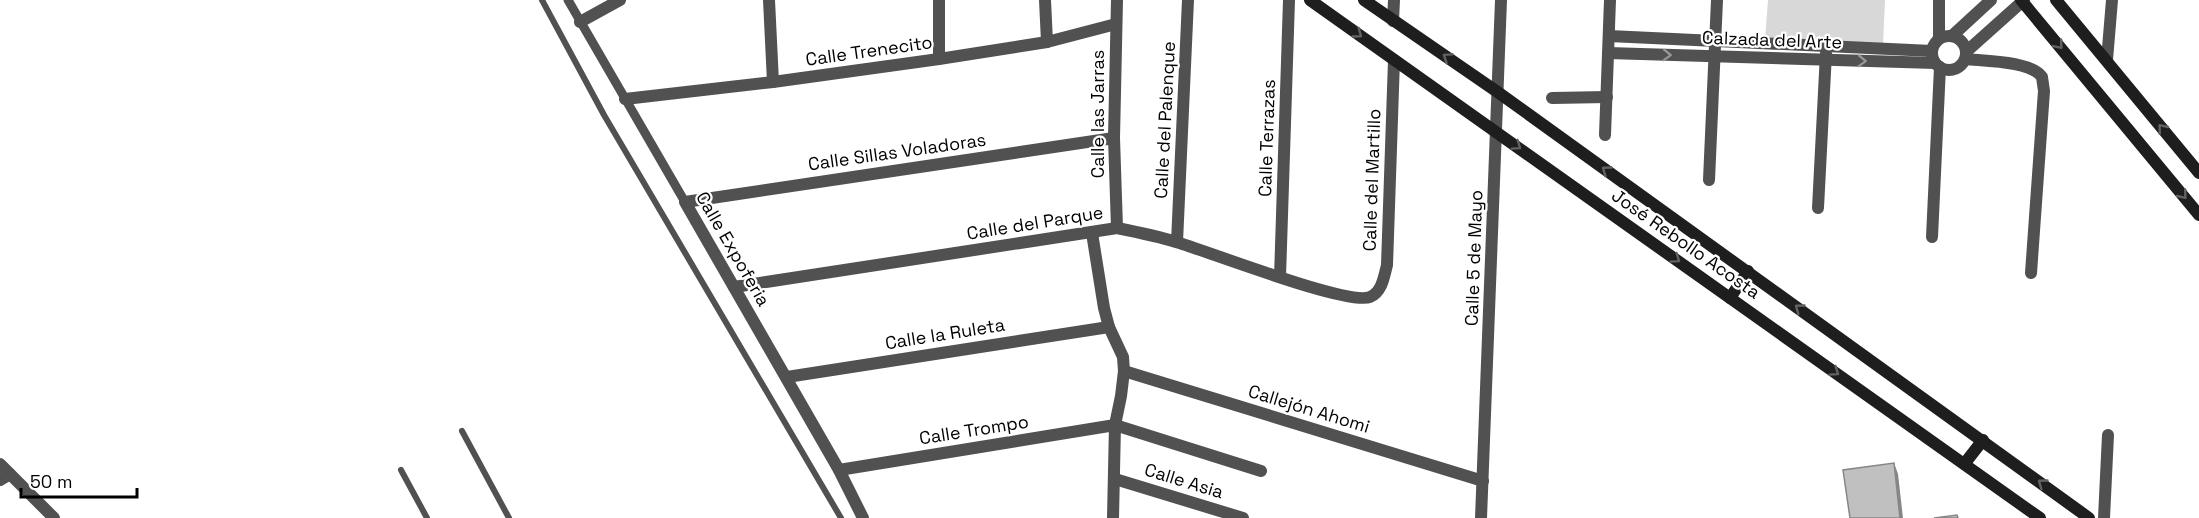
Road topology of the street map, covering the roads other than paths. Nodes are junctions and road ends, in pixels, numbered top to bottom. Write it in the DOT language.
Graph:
graph roads {
  1 [pos="542,0"];
  2 [pos="568,0"];
  3 [pos="620,0"];
  4 [pos="769,0"];
  5 [pos="939,0"];
  6 [pos="1045,0"];
  7 [pos="1117,0"];
  8 [pos="1188,0"];
  9 [pos="1289,0"];
  10 [pos="1310,0"];
  11 [pos="1364,0"];
  12 [pos="1394,0"];
  13 [pos="1501,0"];
  14 [pos="1610,0"];
  15 [pos="1717,0"];
  16 [pos="1939,0"];
  17 [pos="1991,0"];
  18 [pos="2022,0"];
  19 [pos="2056,0"];
  20 [pos="2112,0"];
  21 [pos="1973,16"];
  22 [pos="1393,21"];
  23 [pos="580,22"];
  24 [pos="1116,24"];
  25 [pos="1987,33"];
  26 [pos="1953,35"];
  27 [pos="1609,36"];
  28 [pos="1939,38"];
  29 [pos="1715,41"];
  30 [pos="1047,42"];
  31 [pos="1827,46"];
  32 [pos="1608,53"];
  33 [pos="1966,55"];
  34 [pos="1714,56"];
  35 [pos="939,59"];
  36 [pos="1394,60"];
  37 [pos="1826,60"];
  38 [pos="1935,60"];
  39 [pos="2107,60"];
  40 [pos="773,82"];
  41 [pos="1499,93"];
  42 [pos="1607,97"];
  43 [pos="1551,98"];
  44 [pos="625,99"];
  45 [pos="1497,132"];
  46 [pos="1605,135"];
  47 [pos="1114,138"];
  48 [pos="2199,173"];
  49 [pos="1709,180"];
  50 [pos="685,202"];
  51 [pos="1818,208"];
  52 [pos="2199,215"];
  53 [pos="1118,228"];
  54 [pos="1092,233"];
  55 [pos="1932,237"];
  56 [pos="1177,242"];
  57 [pos="1748,272"];
  58 [pos="2031,273"];
  59 [pos="1280,277"];
  60 [pos="734,287"];
  61 [pos="1371,297"];
  62 [pos="1730,298"];
  63 [pos="1109,327"];
  64 [pos="1124,371"];
  65 [pos="787,377"];
  66 [pos="1115,425"];
  67 [pos="462,431"];
  68 [pos="2108,435"];
  69 [pos="1983,440"];
  70 [pos="1965,463"];
  71 [pos="0,464"];
  72 [pos="401,470"];
  73 [pos="839,470"];
  74 [pos="1261,471"];
  75 [pos="5,477"];
  76 [pos="1115,479"];
  77 [pos="1483,481"];
  78 [pos="54,518"];
  79 [pos="427,518"];
  80 [pos="509,518"];
  81 [pos="841,518"];
  82 [pos="863,518"];
  83 [pos="1113,518"];
  84 [pos="1243,518"];
  85 [pos="1482,518"];
  86 [pos="2040,518"];
  87 [pos="2089,518"];
  88 [pos="2104,518"];
  1 -- 81 [label="lane"];
  2 -- 23 [label="street, Calle Expoferia"];
  3 -- 23 [label="street"];
  4 -- 40 [label="street"];
  5 -- 35 [label="street"];
  6 -- 30 [label="street"];
  7 -- 24 [label="street, Calle las Jarras"];
  8 -- 56 [label="street, Calle del Palenque"];
  9 -- 59 [label="street, Calle Terrazas"];
  10 -- 36 [label="main road, José Rebollo Acosta, one-way"];
  11 -- 22 [label="main road, José Rebollo Acosta"];
  12 -- 22 [label="street"];
  13 -- 41 [label="street, Calle 5 de Mayo"];
  14 -- 27 [label="street"];
  15 -- 29 [label="street"];
  16 -- 28 [label="street"];
  17 -- 21 [label="street"];
  18 -- 25 [label="street"];
  18 -- 52 [label="main road, one-way"];
  19 -- 39 [label="main road"];
  20 -- 39 [label="street"];
  21 -- 25 [label="street"];
  21 -- 26 [label="street"];
  41 -- 22 [label="main road, José Rebollo Acosta, one-way"];
  23 -- 44 [label="street, Calle Expoferia"];
  24 -- 30 [label="street, Calle Trenecito"];
  24 -- 47 [label="street, Calle las Jarras"];
  25 -- 33 [label="street"];
  26 -- 28 [label="street"];
  26 -- 33 [label="street"];
  27 -- 29 [label="street, Calzada del Arte"];
  27 -- 32 [label="street"];
  28 -- 38 [label="street"];
  29 -- 31 [label="street, Calzada del Arte"];
  29 -- 34 [label="street"];
  30 -- 35 [label="street, Calle Trenecito"];
  31 -- 37 [label="street"];
  31 -- 38 [label="street, Calzada del Arte"];
  32 -- 34 [label="street, Calzada del Arte, one-way"];
  32 -- 42 [label="street"];
  33 -- 38 [label="street"];
  33 -- 58 [label="street"];
  34 -- 37 [label="street, Calzada del Arte"];
  34 -- 49 [label="street"];
  35 -- 40 [label="street, Calle Trenecito"];
  36 -- 45 [label="main road, José Rebollo Acosta"];
  36 -- 61 [label="street, Calle del Martillo"];
  37 -- 38 [label="street, Calzada del Arte, one-way"];
  37 -- 51 [label="street"];
  38 -- 55 [label="street"];
  48 -- 39 [label="main road, one-way"];
  40 -- 44 [label="street, Calle Trenecito"];
  41 -- 45 [label="street, Calle 5 de Mayo"];
  57 -- 41 [label="main road, José Rebollo Acosta, one-way"];
  42 -- 43 [label="street"];
  42 -- 46 [label="street"];
  44 -- 50 [label="street, Calle Expoferia"];
  45 -- 62 [label="main road, José Rebollo Acosta, one-way"];
  45 -- 77 [label="street, Calle 5 de Mayo"];
  47 -- 50 [label="street, Calle Sillas Voladoras"];
  47 -- 53 [label="street, Calle las Jarras"];
  50 -- 60 [label="street, Calle Expoferia"];
  53 -- 54 [label="street, Calle del Parque"];
  53 -- 56 [label="street, Calle del Parque"];
  54 -- 60 [label="street, Calle del Parque"];
  54 -- 63 [label="street"];
  56 -- 59 [label="street, Calle del Parque"];
  57 -- 62 [label="main road"];
  69 -- 57 [label="main road, José Rebollo Acosta, one-way"];
  59 -- 61 [label="street, Calle del Parque"];
  60 -- 65 [label="street, Calle Expoferia"];
  62 -- 70 [label="main road, José Rebollo Acosta, one-way"];
  63 -- 64 [label="street"];
  63 -- 65 [label="street, Calle la Ruleta"];
  64 -- 66 [label="street"];
  64 -- 77 [label="street, Callejón Ahomi"];
  65 -- 73 [label="street, Calle Expoferia"];
  66 -- 73 [label="street, Calle Trompo"];
  66 -- 74 [label="street"];
  66 -- 76 [label="street"];
  67 -- 80 [label="lane"];
  68 -- 88 [label="street"];
  69 -- 70 [label="main road"];
  87 -- 69 [label="main road, José Rebollo Acosta, one-way"];
  70 -- 86 [label="main road, José Rebollo Acosta"];
  71 -- 75 [label="street"];
  72 -- 79 [label="lane"];
  73 -- 82 [label="street, Calle Expoferia"];
  75 -- 78 [label="street"];
  76 -- 83 [label="street"];
  76 -- 84 [label="street, Calle Asia"];
  77 -- 85 [label="street, Calle 5 de Mayo"];
}
